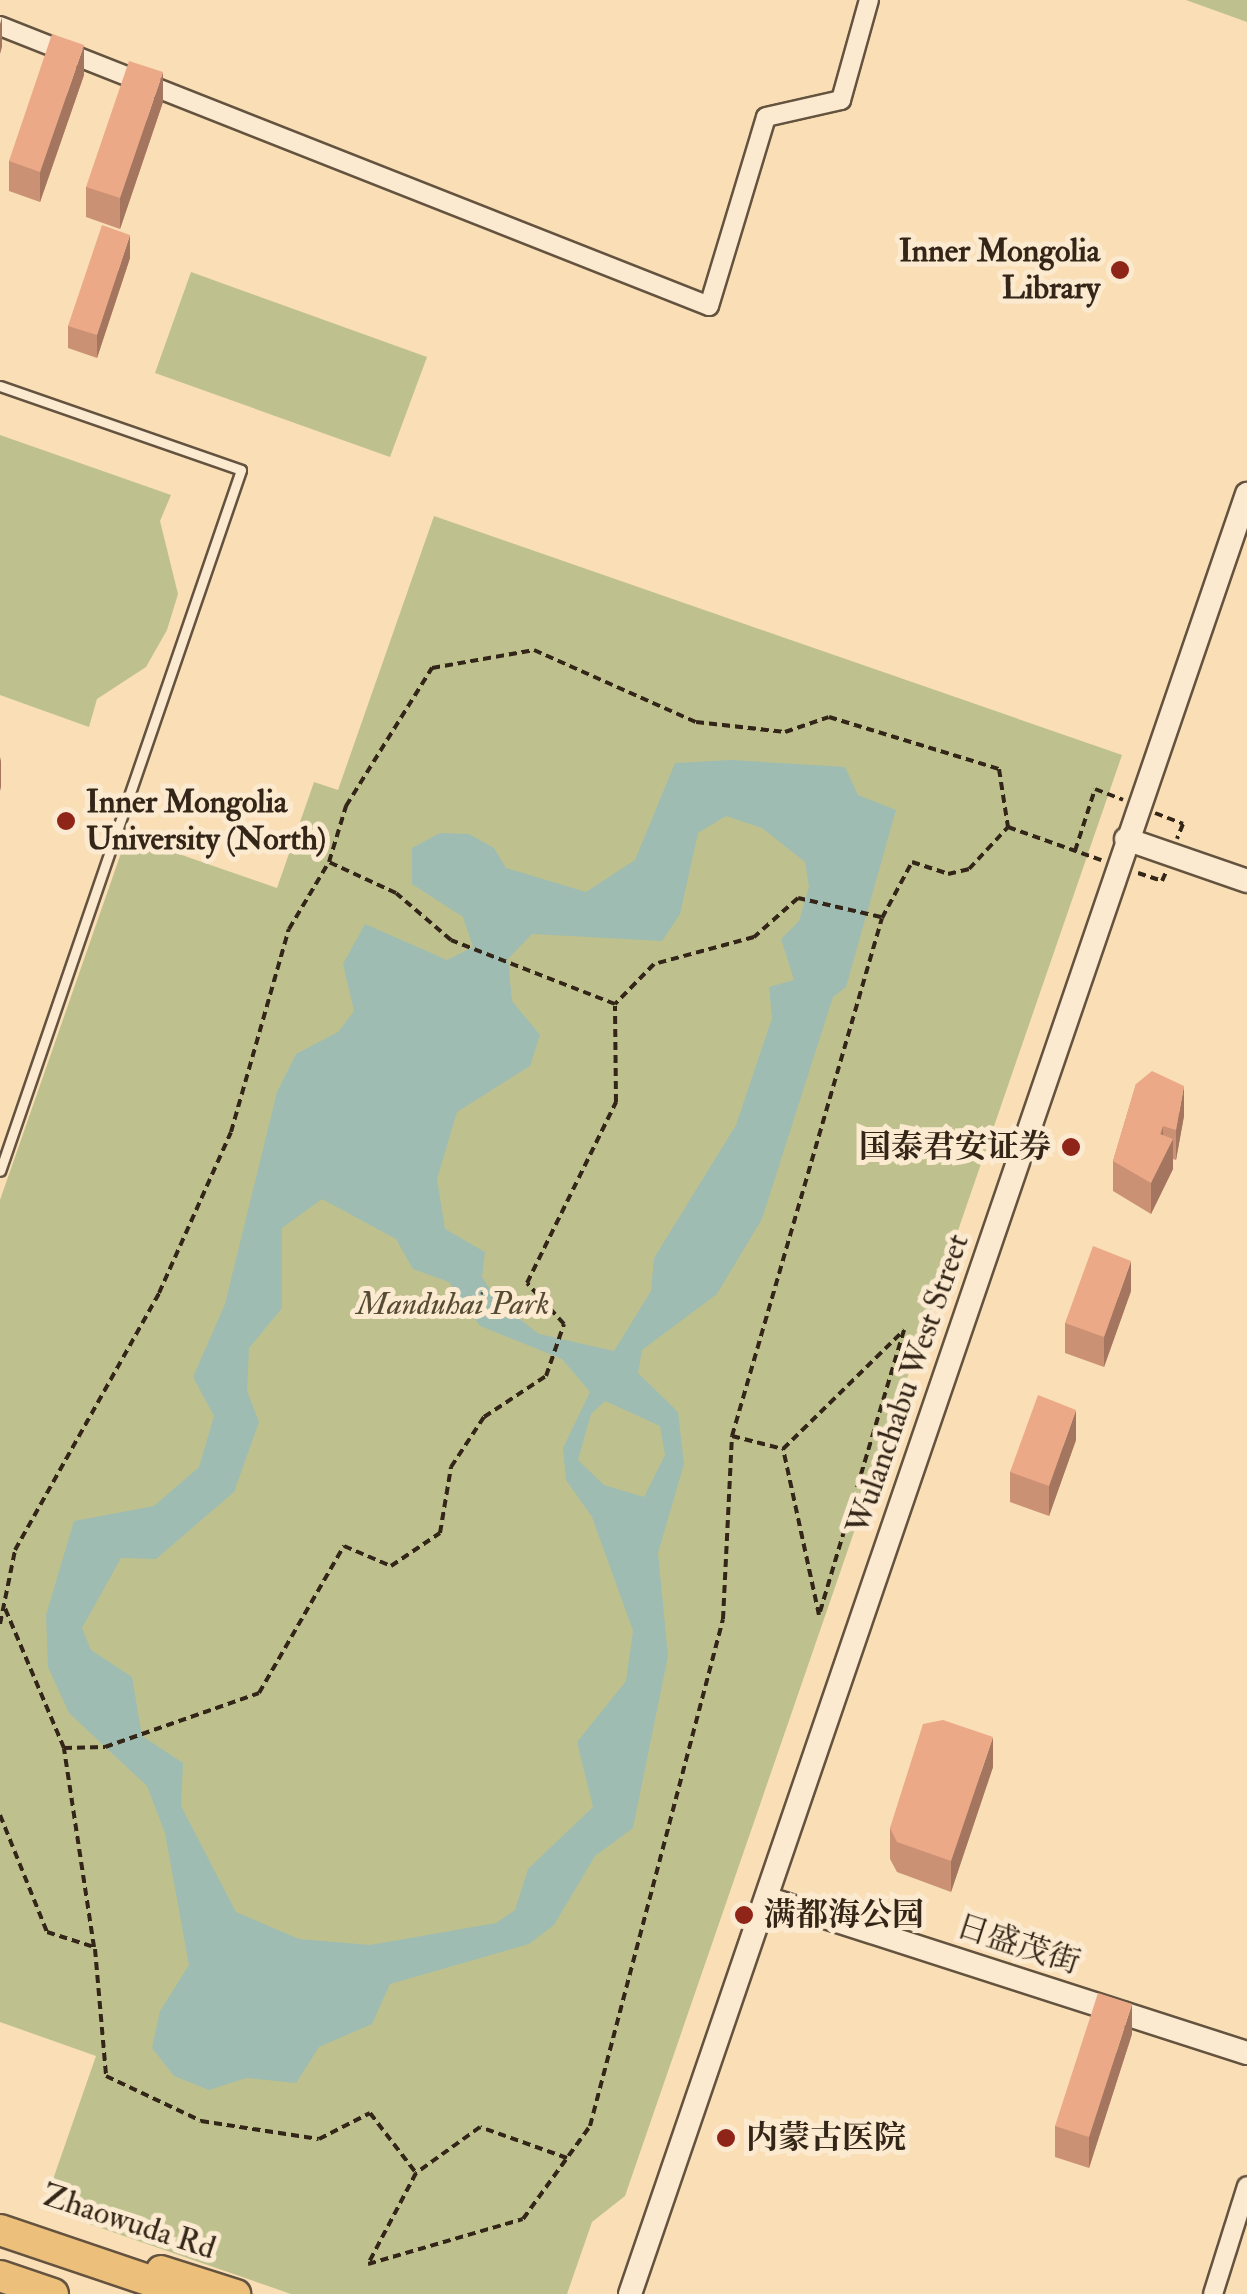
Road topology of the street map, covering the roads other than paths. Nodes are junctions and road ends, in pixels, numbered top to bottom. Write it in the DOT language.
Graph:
graph roads {
  1 [pos="869,0"];
  2 [pos="0,26"];
  3 [pos="0,386"];
  4 [pos="1247,494"];
  5 [pos="1126,839"];
  6 [pos="1247,881"];
  7 [pos="0,1134"];
  8 [pos="12,1138"];
  9 [pos="0,1171"];
  10 [pos="769,1899"];
  11 [pos="1247,2053"];
  12 [pos="1247,2186"];
  13 [pos="0,2217"];
  14 [pos="0,2230"];
  15 [pos="0,2246"];
  16 [pos="0,2276"];
  17 [pos="53,2294"];
  18 [pos="139,2294"];
  19 [pos="189,2294"];
  20 [pos="236,2294"];
  21 [pos="630,2294"];
  22 [pos="1214,2294"];
  1 -- 2 [label="street"];
  3 -- 8 [label="lane"];
  4 -- 5 [label="street, Wulanchabu West Street"];
  5 -- 6 [label="street"];
  5 -- 10 [label="street, Wulanchabu West Street"];
  7 -- 8 [label="lane"];
  8 -- 9 [label="lane"];
  10 -- 11 [label="street, 日盛茂街"];
  10 -- 21 [label="street, Wulanchabu West Street"];
  12 -- 22 [label="street"];
  13 -- 20 [label="main road, Zhaowuda Rd"];
  14 -- 19 [label="highway"];
  15 -- 18 [label="highway"];
  16 -- 17 [label="highway"];
}
